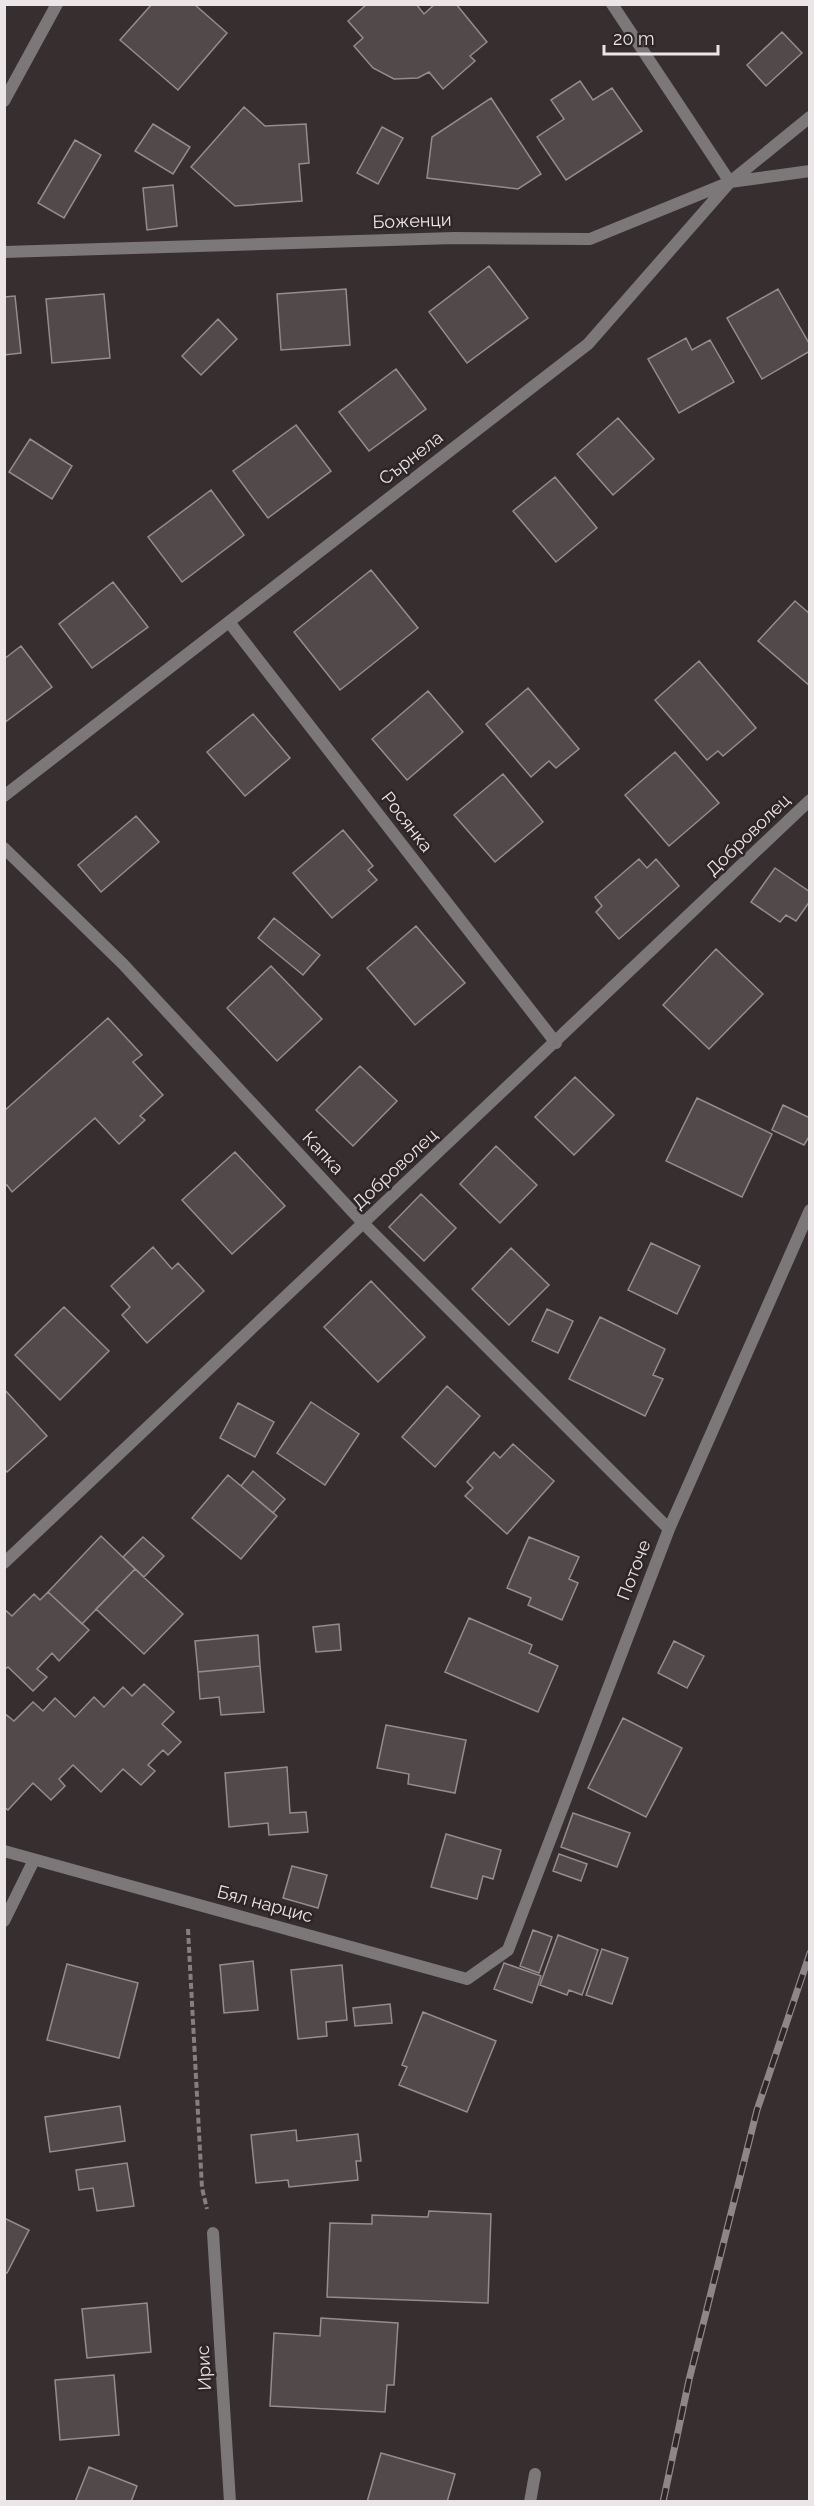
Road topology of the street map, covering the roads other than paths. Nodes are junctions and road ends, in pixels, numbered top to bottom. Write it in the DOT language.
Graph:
graph roads {
  1 [pos="57,4"];
  2 [pos="612,4"];
  3 [pos="4,101"];
  4 [pos="810,117"];
  5 [pos="810,171"];
  6 [pos="730,182"];
  7 [pos="4,252"];
  8 [pos="229,622"];
  9 [pos="4,796"];
  10 [pos="810,800"];
  11 [pos="4,848"];
  12 [pos="556,1043"];
  13 [pos="810,1210"];
  14 [pos="363,1223"];
  15 [pos="669,1529"];
  16 [pos="4,1563"];
  17 [pos="4,1851"];
  18 [pos="34,1860"];
  19 [pos="4,1921"];
  20 [pos="508,1950"];
  21 [pos="213,2233"];
  22 [pos="535,2474"];
  23 [pos="230,2502"];
  24 [pos="530,2502"];
  1 -- 3 [label="street"];
  2 -- 6 [label="street"];
  4 -- 6 [label="street, Сърнела"];
  5 -- 6 [label="street, Боженци"];
  6 -- 7 [label="street, Боженци"];
  6 -- 8 [label="street, Сърнела"];
  8 -- 9 [label="street, Сърнела"];
  8 -- 12 [label="street, Росянка"];
  10 -- 12 [label="street, Доброволец"];
  11 -- 14 [label="street, Капка"];
  12 -- 14 [label="street, Доброволец"];
  13 -- 15 [label="street, Поточе"];
  14 -- 15 [label="street, Капка"];
  14 -- 16 [label="street, Доброволец"];
  15 -- 20 [label="street, Поточе"];
  17 -- 18 [label="street, Бял нарцис"];
  18 -- 19 [label="street"];
  18 -- 20 [label="street, Бял нарцис"];
  21 -- 23 [label="street, Ирис"];
  22 -- 24 [label="street"];
}
